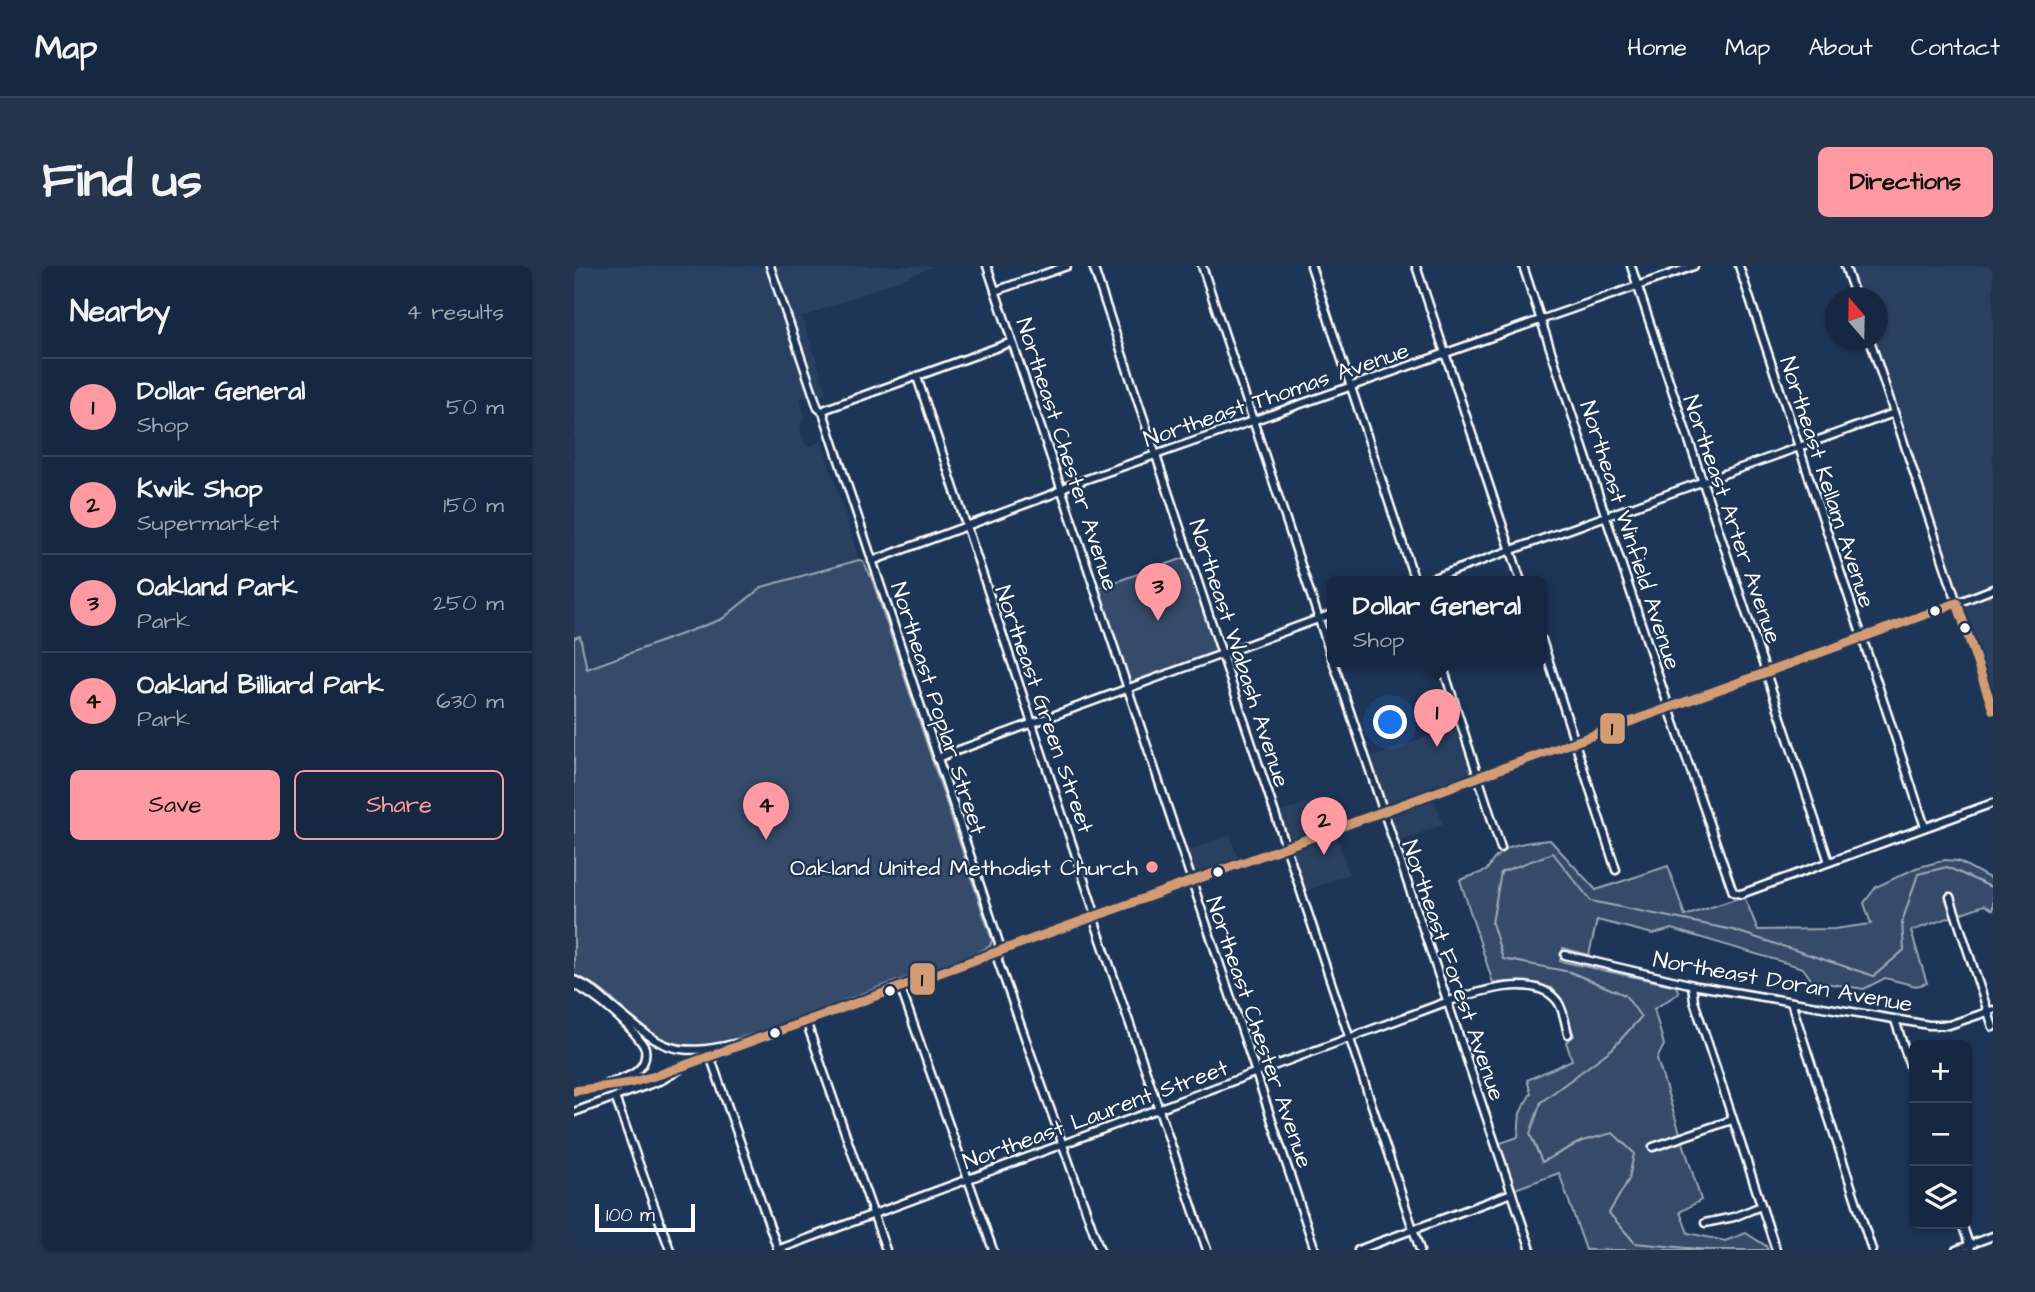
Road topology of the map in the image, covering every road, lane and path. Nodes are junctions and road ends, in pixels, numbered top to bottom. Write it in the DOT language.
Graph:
graph roads {
  1 [pos="770,266"];
  2 [pos="987,266"];
  3 [pos="1067,266"];
  4 [pos="1093,266"];
  5 [pos="1202,266"];
  6 [pos="1311,266"];
  7 [pos="1416,266"];
  8 [pos="1523,266"];
  9 [pos="1631,266"];
  10 [pos="1694,266"];
  11 [pos="1739,266"];
  12 [pos="1845,266"];
  13 [pos="1637,286"];
  14 [pos="1852,287"];
  15 [pos="995,291"];
  16 [pos="1540,320"];
  17 [pos="1012,342"];
  18 [pos="1873,350"];
  19 [pos="1445,353"];
  20 [pos="917,377"];
  21 [pos="1350,387"];
  22 [pos="823,412"];
  23 [pos="1894,413"];
  24 [pos="1254,420"];
  25 [pos="1798,447"];
  26 [pos="1156,454"];
  27 [pos="1702,481"];
  28 [pos="1061,489"];
  29 [pos="1606,516"];
  30 [pos="966,526"];
  31 [pos="1511,550"];
  32 [pos="873,561"];
  33 [pos="1413,576"];
  34 [pos="1439,576"];
  35 [pos="1519,576"];
  36 [pos="1993,589"];
  37 [pos="1957,603"];
  38 [pos="1327,616"];
  39 [pos="1319,619"];
  40 [pos="1862,637"];
  41 [pos="1327,644"];
  42 [pos="1222,654"];
  43 [pos="1547,656"];
  44 [pos="1334,667"];
  45 [pos="1443,667"];
  46 [pos="1767,672"];
  47 [pos="1127,688"];
  48 [pos="1669,708"];
  49 [pos="1993,710"];
  50 [pos="1032,723"];
  51 [pos="1574,742"];
  52 [pos="937,758"];
  53 [pos="1479,777"];
  54 [pos="1993,803"];
  55 [pos="1382,812"];
  56 [pos="1925,828"];
  57 [pos="1286,847"];
  58 [pos="1501,848"];
  59 [pos="1829,862"];
  60 [pos="1616,870"];
  61 [pos="1191,882"];
  62 [pos="1950,897"];
  63 [pos="1095,916"];
  64 [pos="998,951"];
  65 [pos="1565,956"];
  66 [pos="574,983"];
  67 [pos="1692,985"];
  68 [pos="900,986"];
  69 [pos="1446,1002"];
  70 [pos="1791,1002"];
  71 [pos="1990,1010"];
  72 [pos="1895,1020"];
  73 [pos="806,1021"];
  74 [pos="1993,1027"];
  75 [pos="1568,1034"];
  76 [pos="1351,1039"];
  77 [pos="709,1053"];
  78 [pos="694,1062"];
  79 [pos="1909,1063"];
  80 [pos="1255,1074"];
  81 [pos="592,1089"];
  82 [pos="574,1091"];
  83 [pos="615,1097"];
  84 [pos="1159,1110"];
  85 [pos="574,1112"];
  86 [pos="1732,1120"];
  87 [pos="1063,1144"];
  88 [pos="1653,1147"];
  89 [pos="969,1180"];
  90 [pos="1512,1193"];
  91 [pos="1761,1206"];
  92 [pos="874,1214"];
  93 [pos="1705,1223"];
  94 [pos="1964,1229"];
  95 [pos="1413,1230"];
  96 [pos="1993,1236"];
  97 [pos="1970,1248"];
  98 [pos="670,1250"];
  99 [pos="778,1250"];
  100 [pos="887,1250"];
  101 [pos="993,1250"];
  102 [pos="1100,1250"];
  103 [pos="1207,1250"];
  104 [pos="1315,1250"];
  105 [pos="1359,1250"];
  106 [pos="1420,1250"];
  107 [pos="1531,1250"];
  108 [pos="1776,1250"];
  109 [pos="1872,1250"];
  110 [pos="1956,1250"];
  1 -- 22 [label="street, Northeast Poplar Street"];
  2 -- 15 [label="street, Northeast Chester Avenue"];
  3 -- 15 [label="street"];
  4 -- 26 [label="street, Northeast Wabash Avenue"];
  5 -- 24 [label="street, Northeast Forest Avenue"];
  6 -- 21 [label="street"];
  7 -- 19 [label="street"];
  8 -- 16 [label="street, Northeast Winfield Avenue"];
  9 -- 13 [label="street, Northeast Arter Avenue"];
  10 -- 13 [label="street, Northeast Thomas Avenue"];
  11 -- 25 [label="street, Northeast Kellam Avenue"];
  12 -- 14 [label="street"];
  13 -- 16 [label="street, Northeast Thomas Avenue"];
  13 -- 27 [label="street, Northeast Arter Avenue"];
  15 -- 17 [label="street, Northeast Chester Avenue"];
  16 -- 19 [label="street, Northeast Thomas Avenue"];
  16 -- 29 [label="street, Northeast Winfield Avenue"];
  17 -- 20 [label="street"];
  17 -- 28 [label="street, Northeast Chester Avenue"];
  18 -- 23 [label="street"];
  19 -- 21 [label="street, Northeast Thomas Avenue"];
  19 -- 31 [label="street"];
  20 -- 22 [label="street"];
  20 -- 30 [label="street, Northeast Green Street"];
  21 -- 24 [label="street, Northeast Thomas Avenue"];
  21 -- 33 [label="street"];
  22 -- 32 [label="street, Northeast Poplar Street"];
  23 -- 25 [label="street"];
  23 -- 37 [label="street"];
  24 -- 26 [label="street, Northeast Thomas Avenue"];
  24 -- 39 [label="street, Northeast Forest Avenue"];
  25 -- 27 [label="street"];
  25 -- 40 [label="street, Northeast Kellam Avenue"];
  26 -- 28 [label="street, Northeast Thomas Avenue"];
  26 -- 42 [label="street, Northeast Wabash Avenue"];
  27 -- 29 [label="street"];
  27 -- 46 [label="street, Northeast Arter Avenue"];
  28 -- 30 [label="street, Northeast Thomas Avenue"];
  28 -- 47 [label="street, Northeast Chester Avenue"];
  29 -- 31 [label="street"];
  29 -- 48 [label="street, Northeast Winfield Avenue"];
  30 -- 32 [label="street, Northeast Thomas Avenue"];
  30 -- 50 [label="street, Northeast Green Street"];
  31 -- 34 [label="street"];
  31 -- 35 [label="street"];
  32 -- 52 [label="street, Northeast Poplar Street"];
  36 -- 37 [label="street"];
  37 -- 40 [label="main road"];
  37 -- 49 [label="main road"];
  38 -- 39 [label="street"];
  39 -- 41 [label="street, Northeast Forest Avenue"];
  39 -- 42 [label="street"];
  40 -- 46 [label="main road"];
  40 -- 56 [label="street, Northeast Kellam Avenue"];
  42 -- 47 [label="street"];
  42 -- 57 [label="street, Northeast Wabash Avenue"];
  43 -- 51 [label="street"];
  44 -- 55 [label="street, Northeast Forest Avenue"];
  45 -- 53 [label="street"];
  46 -- 48 [label="main road"];
  46 -- 59 [label="street, Northeast Arter Avenue"];
  47 -- 50 [label="street"];
  47 -- 61 [label="street, Northeast Chester Avenue"];
  48 -- 51 [label="main road"];
  48 -- 59 [label="street, Northeast Winfield Avenue"];
  50 -- 52 [label="street"];
  50 -- 63 [label="street, Northeast Green Street"];
  51 -- 53 [label="main road"];
  51 -- 60 [label="street"];
  52 -- 64 [label="street, Northeast Poplar Street"];
  53 -- 55 [label="main road"];
  53 -- 58 [label="street"];
  54 -- 56 [label="street"];
  55 -- 57 [label="main road"];
  55 -- 69 [label="street, Northeast Forest Avenue"];
  56 -- 59 [label="street"];
  57 -- 61 [label="main road"];
  57 -- 76 [label="street, Northeast Wabash Avenue"];
  61 -- 63 [label="main road"];
  61 -- 80 [label="street, Northeast Chester Avenue"];
  62 -- 71 [label="street"];
  63 -- 64 [label="main road"];
  63 -- 84 [label="street, Northeast Green Street"];
  64 -- 68 [label="main road"];
  64 -- 87 [label="street, Northeast Poplar Street"];
  65 -- 67 [label="street, Northeast Doran Avenue"];
  66 -- 77 [label="street"];
  66 -- 81 [label="street"];
  67 -- 70 [label="street, Northeast Doran Avenue"];
  67 -- 86 [label="street"];
  68 -- 73 [label="main road"];
  68 -- 89 [label="street"];
  69 -- 75 [label="street, Northeast Laurent Street"];
  69 -- 76 [label="street, Northeast Laurent Street"];
  69 -- 90 [label="street, Northeast Forest Avenue"];
  70 -- 72 [label="street, Northeast Doran Avenue"];
  70 -- 109 [label="street"];
  71 -- 72 [label="street, Northeast Doran Avenue"];
  71 -- 74 [label="street"];
  72 -- 79 [label="street"];
  73 -- 77 [label="main road"];
  73 -- 92 [label="street"];
  76 -- 80 [label="street, Northeast Laurent Street"];
  76 -- 95 [label="street, Northeast Wabash Avenue"];
  77 -- 78 [label="main road"];
  77 -- 99 [label="street"];
  78 -- 81 [label="main road"];
  78 -- 83 [label="street"];
  80 -- 84 [label="street, Northeast Laurent Street"];
  80 -- 104 [label="street, Northeast Chester Avenue"];
  81 -- 82 [label="main road"];
  83 -- 85 [label="street"];
  83 -- 98 [label="street"];
  84 -- 87 [label="street, Northeast Laurent Street"];
  84 -- 103 [label="street, Northeast Green Street"];
  86 -- 88 [label="street"];
  86 -- 91 [label="street"];
  87 -- 89 [label="street, Northeast Laurent Street"];
  87 -- 102 [label="street, Northeast Poplar Street"];
  89 -- 92 [label="street, Northeast Laurent Street"];
  89 -- 101 [label="street"];
  90 -- 95 [label="street"];
  90 -- 107 [label="street, Northeast Forest Avenue"];
  91 -- 93 [label="street"];
  91 -- 108 [label="street"];
  92 -- 99 [label="street, Northeast Laurent Street"];
  92 -- 100 [label="street"];
  94 -- 97 [label="street"];
  95 -- 105 [label="street"];
  95 -- 106 [label="street, Northeast Wabash Avenue"];
  96 -- 97 [label="street"];
  97 -- 110 [label="street"];
}
